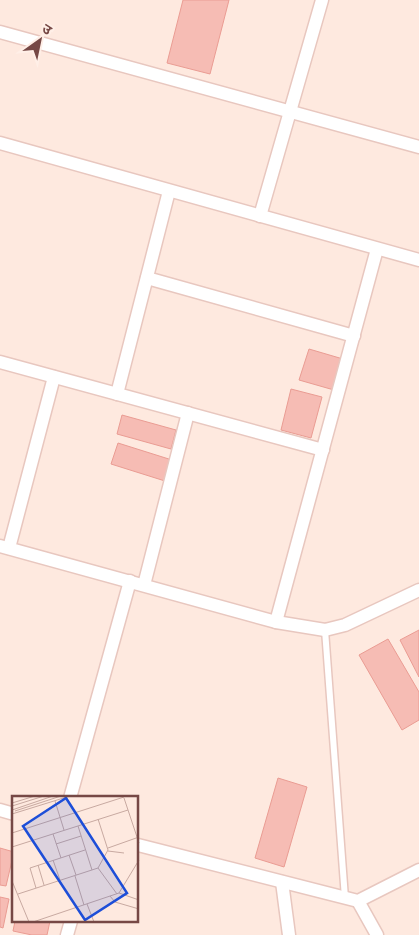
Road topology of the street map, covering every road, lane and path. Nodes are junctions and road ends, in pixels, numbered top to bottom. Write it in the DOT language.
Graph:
graph roads {
  1 [pos="322,0"];
  2 [pos="0,32"];
  3 [pos="290,111"];
  4 [pos="0,144"];
  5 [pos="419,146"];
  6 [pos="169,191"];
  7 [pos="260,216"];
  8 [pos="377,249"];
  9 [pos="419,260"];
  10 [pos="146,278"];
  11 [pos="354,336"];
  12 [pos="0,362"];
  13 [pos="54,376"];
  14 [pos="117,394"];
  15 [pos="188,413"];
  16 [pos="323,450"];
  17 [pos="4,547"];
  18 [pos="130,582"];
  19 [pos="144,585"];
  20 [pos="419,590"];
  21 [pos="276,622"];
  22 [pos="325,630"];
  23 [pos="71,796"];
  24 [pos="139,845"];
  25 [pos="419,870"];
  26 [pos="282,882"];
  27 [pos="352,900"];
  28 [pos="71,922"];
  29 [pos="67,935"];
  30 [pos="289,935"];
  31 [pos="377,935"];
  1 -- 3 [label="street"];
  2 -- 3 [label="street"];
  3 -- 5 [label="street"];
  3 -- 7 [label="street"];
  4 -- 6 [label="street"];
  6 -- 7 [label="street"];
  6 -- 10 [label="street"];
  7 -- 8 [label="street"];
  8 -- 9 [label="street"];
  8 -- 11 [label="street"];
  10 -- 11 [label="street"];
  10 -- 14 [label="street"];
  11 -- 16 [label="street"];
  12 -- 13 [label="street"];
  13 -- 14 [label="street"];
  13 -- 17 [label="street"];
  14 -- 15 [label="street"];
  15 -- 16 [label="street"];
  15 -- 19 [label="street"];
  16 -- 21 [label="street"];
  17 -- 18 [label="street"];
  18 -- 19 [label="street"];
  18 -- 23 [label="street"];
  19 -- 21 [label="street"];
  20 -- 22 [label="street"];
  21 -- 22 [label="street"];
  22 -- 27 [label="lane"];
  24 -- 26 [label="street"];
  25 -- 27 [label="street"];
  26 -- 27 [label="street"];
  26 -- 30 [label="street"];
  27 -- 31 [label="street"];
  28 -- 29 [label="street"];
}
